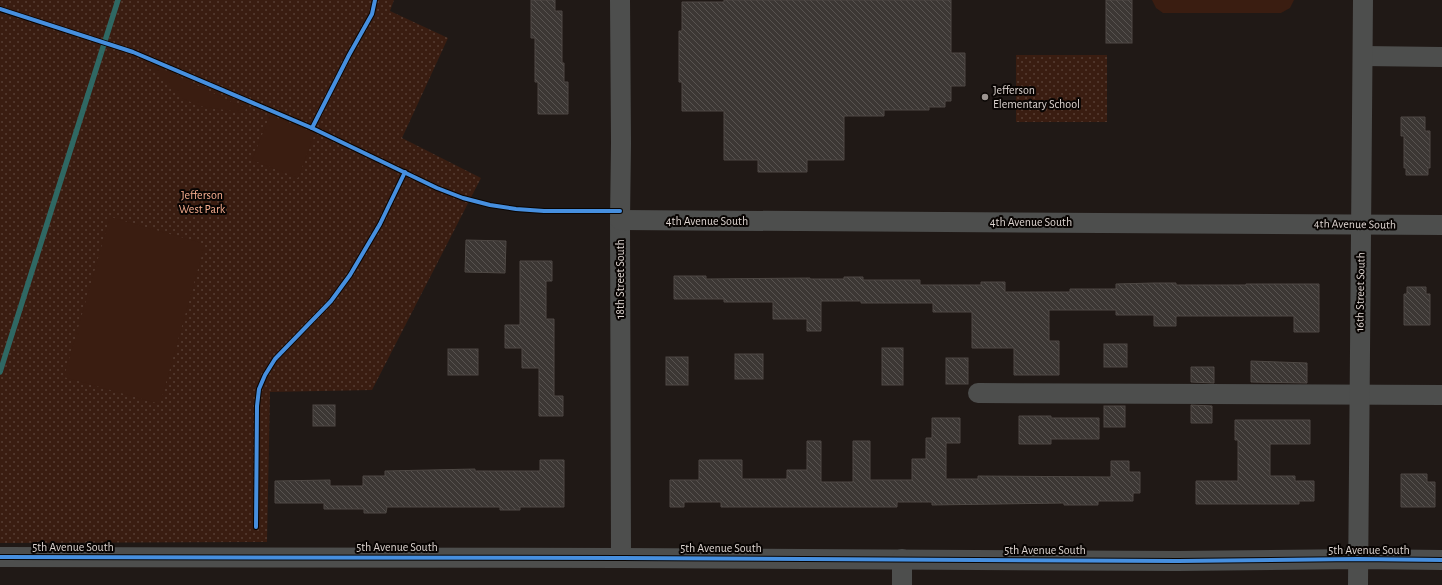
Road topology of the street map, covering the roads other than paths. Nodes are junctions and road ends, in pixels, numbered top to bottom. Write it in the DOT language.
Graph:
graph roads {
  1 [pos="620,0"];
  2 [pos="1363,0"];
  3 [pos="1363,56"];
  4 [pos="1442,57"];
  5 [pos="620,220"];
  6 [pos="1361,224"];
  7 [pos="1442,225"];
  8 [pos="978,393"];
  9 [pos="1359,394"];
  10 [pos="1442,395"];
  11 [pos="0,557"];
  12 [pos="621,558"];
  13 [pos="902,559"];
  14 [pos="1358,559"];
  15 [pos="1442,560"];
  16 [pos="902,585"];
  17 [pos="1358,585"];
  1 -- 5 [label="street, 18th Street South"];
  2 -- 3 [label="street, 16th Street South"];
  3 -- 4 [label="street"];
  3 -- 6 [label="street, 16th Street South"];
  5 -- 6 [label="street, 4th Avenue South"];
  5 -- 12 [label="street, 18th Street South"];
  6 -- 7 [label="street, 4th Avenue South"];
  6 -- 9 [label="street, 16th Street South"];
  8 -- 9 [label="street"];
  9 -- 10 [label="street"];
  9 -- 14 [label="street, 16th Street South"];
  11 -- 12 [label="street, 5th Avenue South"];
  12 -- 13 [label="street, 5th Avenue South"];
  13 -- 14 [label="street, 5th Avenue South"];
  13 -- 16 [label="street"];
  14 -- 15 [label="street, 5th Avenue South"];
  14 -- 17 [label="street, 16th Street South"];
}
